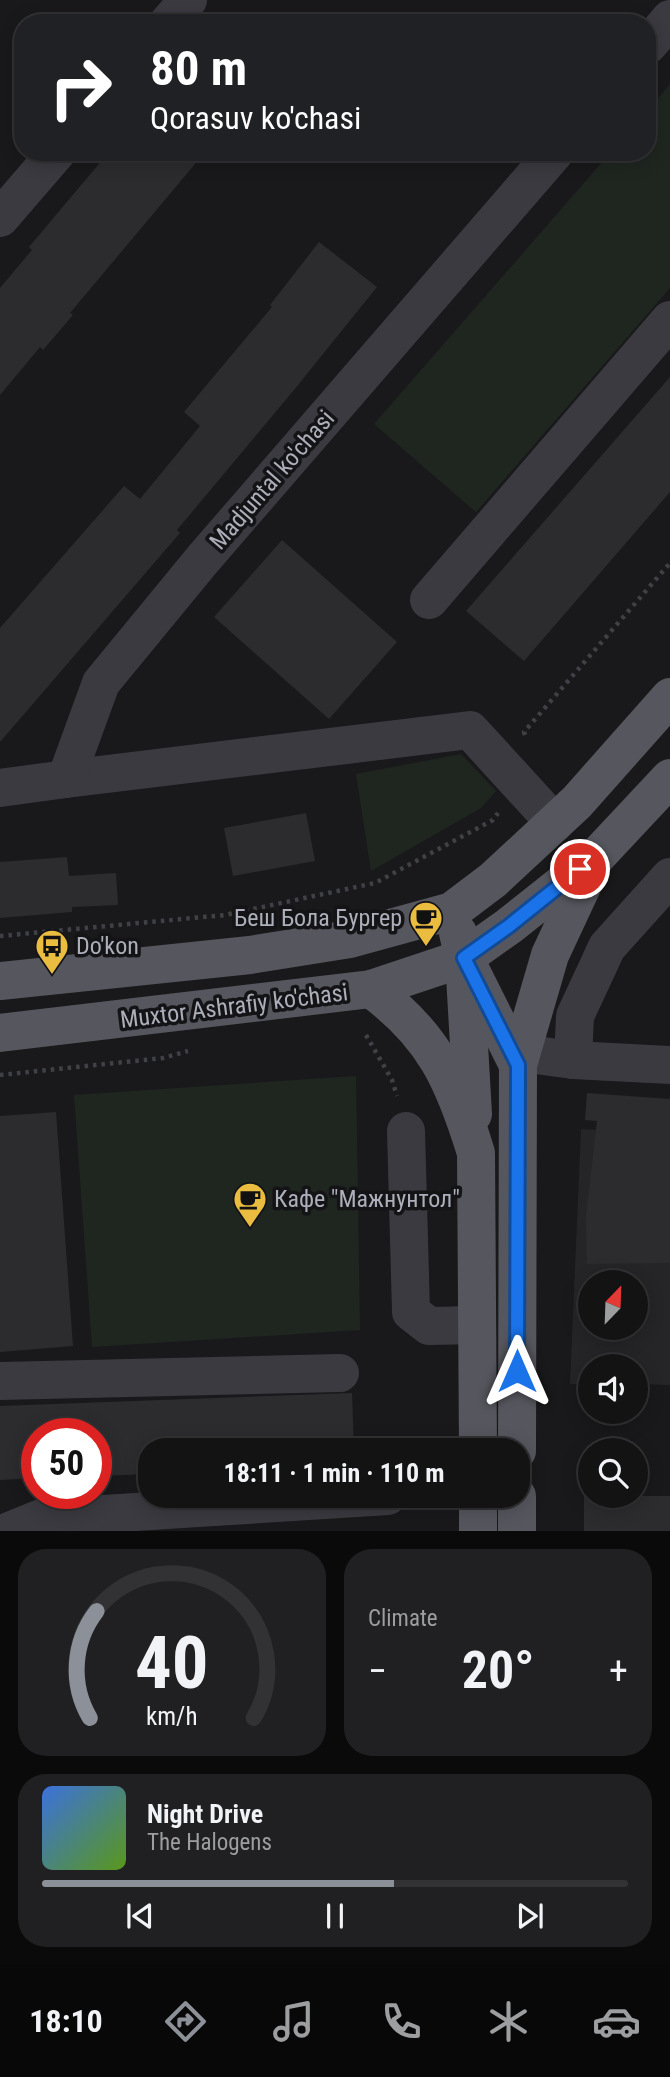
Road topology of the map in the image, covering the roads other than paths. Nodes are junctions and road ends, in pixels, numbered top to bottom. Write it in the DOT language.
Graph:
graph roads {
  1 [pos="188,0"];
  2 [pos="176,14"];
  3 [pos="670,19"];
  4 [pos="656,36"];
  5 [pos="49,161"];
  6 [pos="547,161"];
  7 [pos="0,218"];
  8 [pos="670,320"];
  9 [pos="429,600"];
  10 [pos="670,697"];
  11 [pos="670,778"];
  12 [pos="66,779"];
  13 [pos="0,788"];
  14 [pos="555,824"];
  15 [pos="596,857"];
  16 [pos="670,877"];
  17 [pos="452,911"];
  18 [pos="464,958"];
  19 [pos="0,981"];
  20 [pos="365,1006"];
  21 [pos="0,1034"];
  22 [pos="519,1059"];
  23 [pos="573,1060"];
  24 [pos="670,1065"];
  25 [pos="407,1130"];
  26 [pos="476,1153"];
  27 [pos="477,1325"];
  28 [pos="340,1373"];
  29 [pos="0,1381"];
  30 [pos="478,1438"];
  31 [pos="517,1438"];
  32 [pos="199,1508"];
  33 [pos="478,1508"];
  34 [pos="517,1508"];
  35 [pos="9,1531"];
  36 [pos="478,1531"];
  37 [pos="517,1531"];
  1 -- 2 [label="street"];
  3 -- 4 [label="street"];
  5 -- 7 [label="street"];
  6 -- 12 [label="street, Madjuntal ko'chasi"];
  8 -- 9 [label="street"];
  10 -- 14 [label="main road"];
  11 -- 15 [label="main road"];
  12 -- 13 [label="street"];
  12 -- 14 [label="street"];
  14 -- 17 [label="main road"];
  15 -- 18 [label="main road, Muxtor Ashrafiy ko'chasi"];
  15 -- 22 [label="main road"];
  16 -- 23 [label="street"];
  17 -- 18 [label="main road"];
  17 -- 19 [label="main road, Muxtor Ashrafiy ko'chasi"];
  18 -- 20 [label="main road, Muxtor Ashrafiy ko'chasi"];
  18 -- 22 [label="main road"];
  18 -- 26 [label="main road"];
  20 -- 21 [label="main road, Muxtor Ashrafiy ko'chasi"];
  20 -- 26 [label="main road"];
  22 -- 23 [label="street"];
  22 -- 31 [label="main road"];
  23 -- 24 [label="street"];
  25 -- 27 [label="street"];
  26 -- 27 [label="main road"];
  27 -- 30 [label="main road"];
  28 -- 29 [label="street"];
  32 -- 35 [label="street"];
  33 -- 36 [label="main road"];
  34 -- 37 [label="main road"];
}
